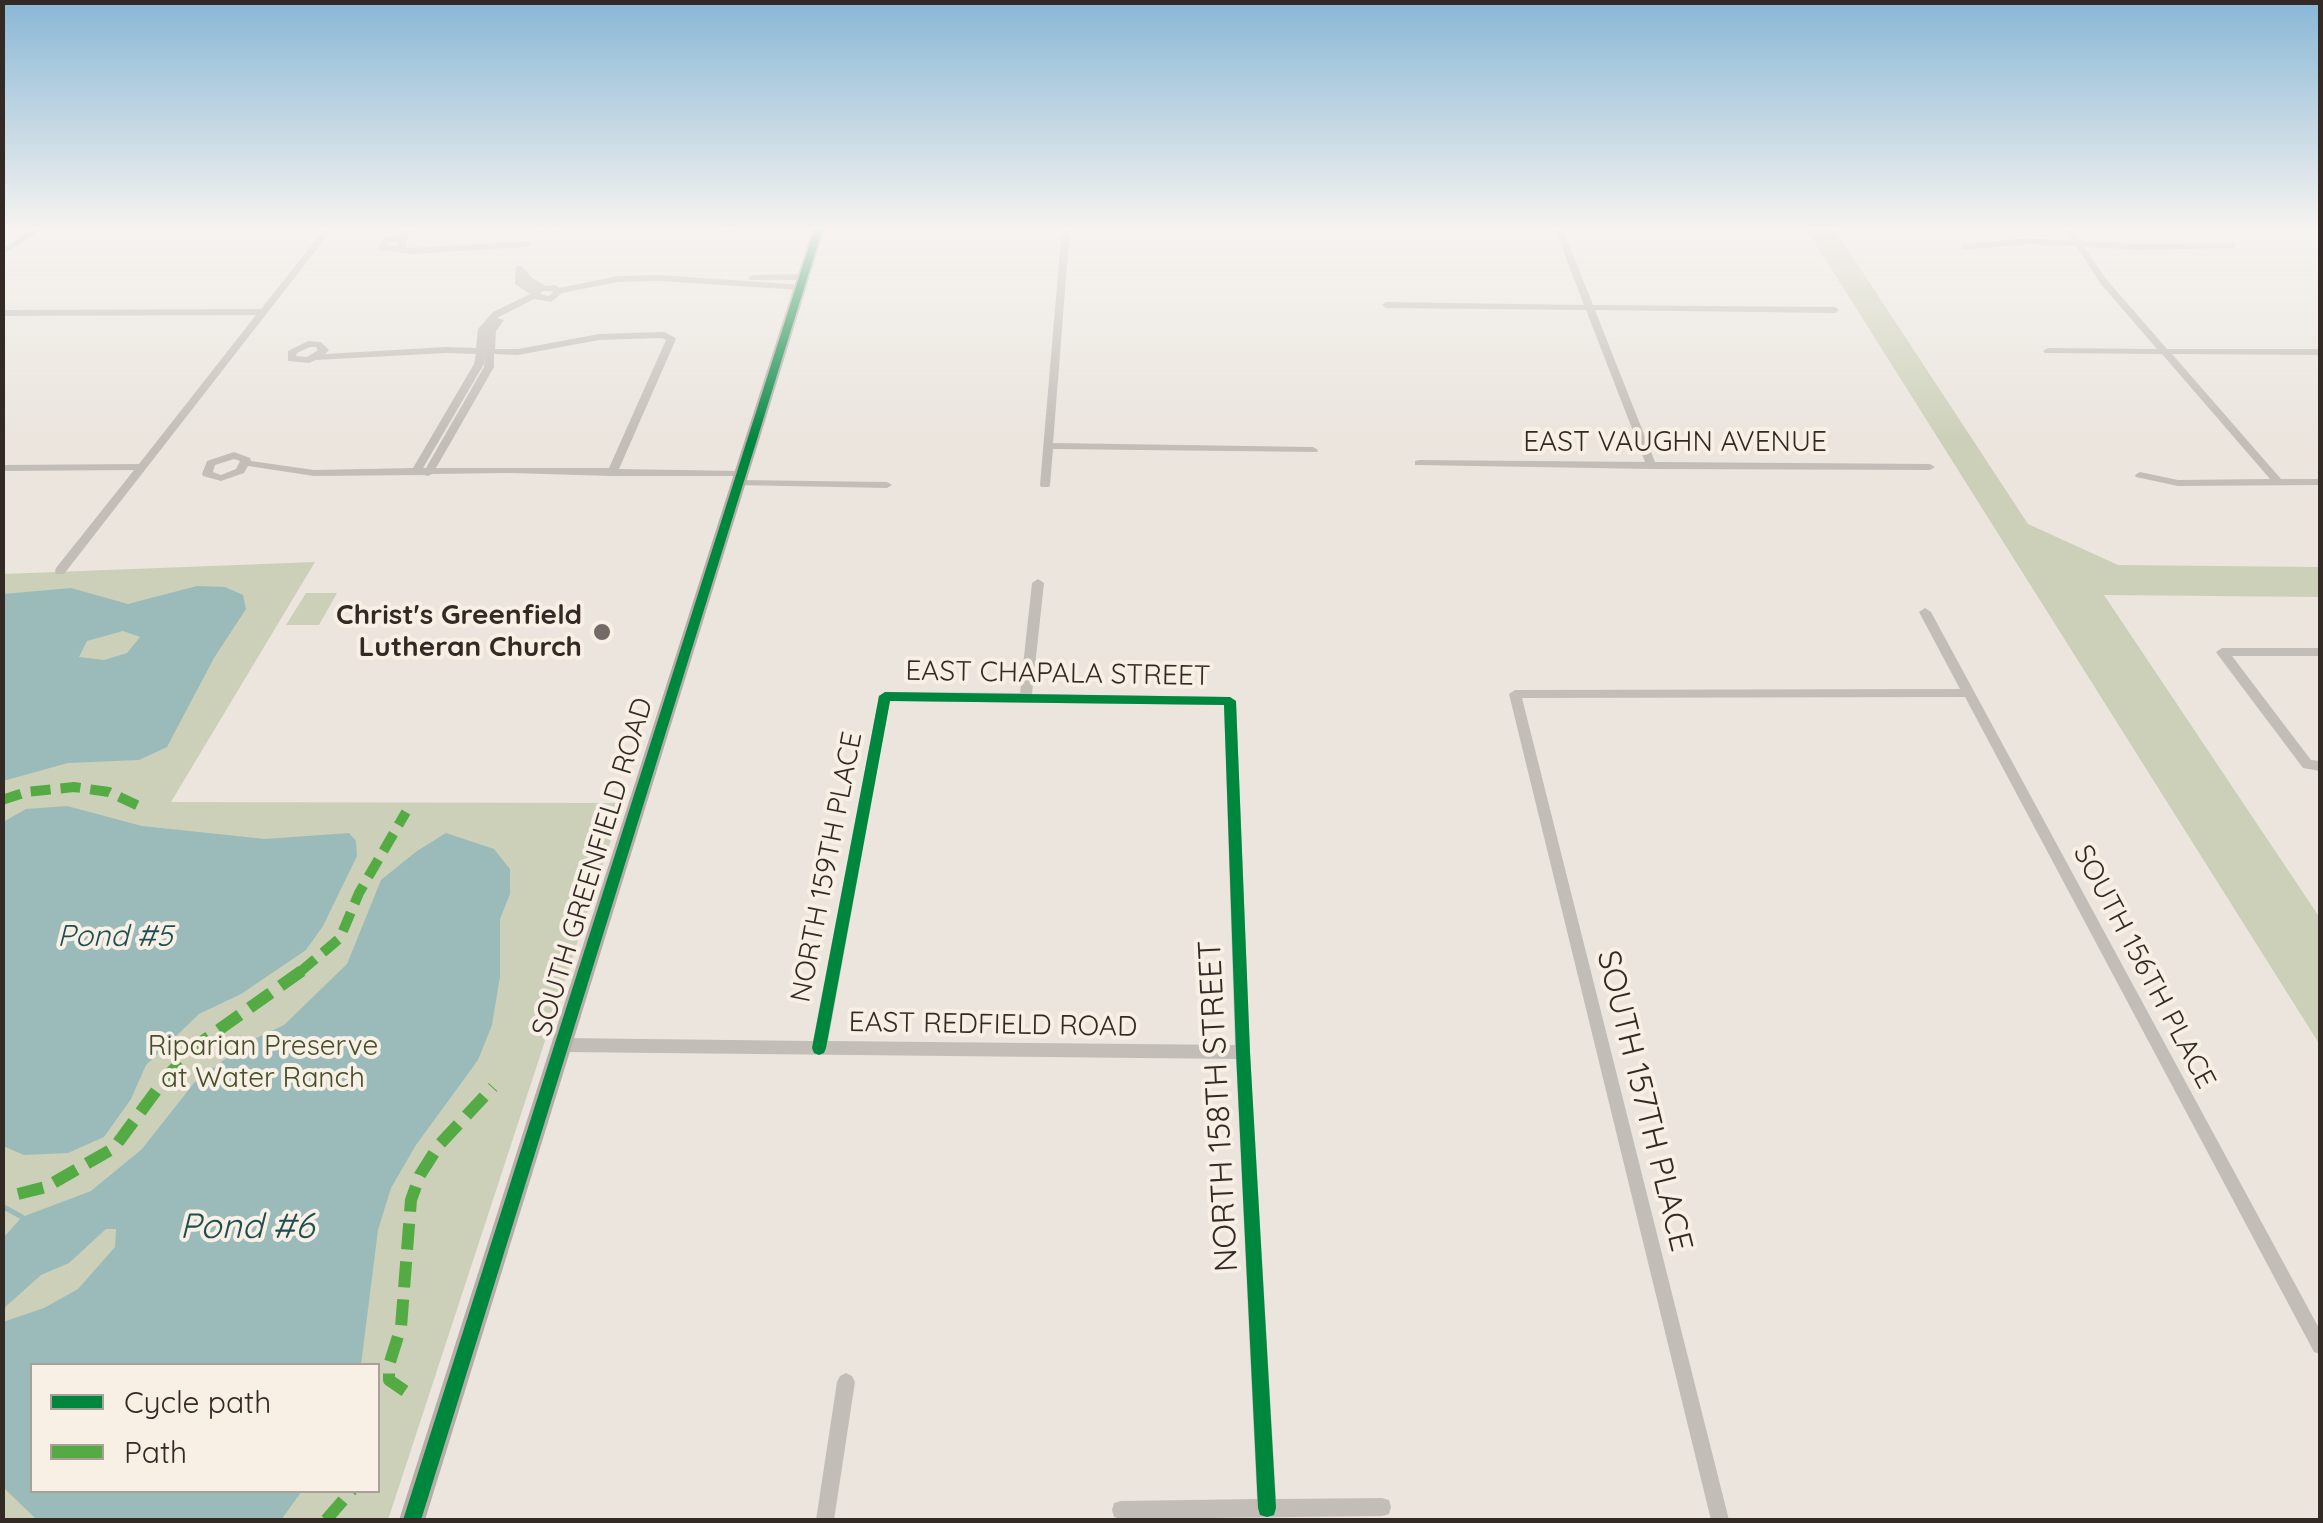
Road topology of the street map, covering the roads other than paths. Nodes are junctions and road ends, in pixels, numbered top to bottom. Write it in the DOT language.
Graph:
graph roads {
  1 [pos="276,298"];
  2 [pos="531,298"];
  3 [pos="797,298"];
  4 [pos="1060,298"];
  5 [pos="1586,298"];
  6 [pos="2118,298"];
  7 [pos="1386,305"];
  8 [pos="1589,307"];
  9 [pos="1835,310"];
  10 [pos="2,312"];
  11 [pos="265,312"];
  12 [pos="2048,351"];
  13 [pos="484,352"];
  14 [pos="2164,352"];
  15 [pos="2320,352"];
  16 [pos="317,357"];
  17 [pos="454,417"];
  18 [pos="1049,446"];
  19 [pos="1313,450"];
  20 [pos="246,463"];
  21 [pos="1420,463"];
  22 [pos="1652,466"];
  23 [pos="141,467"];
  24 [pos="1930,467"];
  25 [pos="2,468"];
  26 [pos="428,472"];
  27 [pos="414,473"];
  28 [pos="612,474"];
  29 [pos="2140,475"];
  30 [pos="740,479"];
  31 [pos="2279,482"];
  32 [pos="2320,482"];
  33 [pos="887,485"];
  34 [pos="1045,485"];
  35 [pos="60,570"];
  36 [pos="1038,583"];
  37 [pos="1925,612"];
  38 [pos="2320,652"];
  39 [pos="1967,693"];
  40 [pos="885,696"];
  41 [pos="1025,699"];
  42 [pos="1230,701"];
  43 [pos="2314,766"];
  44 [pos="564,1045"];
  45 [pos="819,1048"];
  46 [pos="1242,1052"];
  47 [pos="2320,1346"];
  48 [pos="846,1382"];
  49 [pos="1382,1507"];
  50 [pos="1267,1508"];
  51 [pos="1121,1510"];
  52 [pos="412,1520"];
  53 [pos="825,1520"];
  54 [pos="1720,1520"];
  1 -- 11 [label="street"];
  2 -- 13 [label="street"];
  3 -- 30 [label="main road, SOUTH GREENFIELD ROAD"];
  4 -- 18 [label="street"];
  5 -- 8 [label="street"];
  6 -- 14 [label="street"];
  7 -- 8 [label="street"];
  8 -- 9 [label="street"];
  8 -- 22 [label="street"];
  10 -- 11 [label="street"];
  11 -- 23 [label="street"];
  12 -- 14 [label="street"];
  13 -- 16 [label="street"];
  13 -- 17 [label="street"];
  13 -- 28 [label="street"];
  14 -- 15 [label="street"];
  14 -- 31 [label="street"];
  17 -- 26 [label="street"];
  17 -- 27 [label="street"];
  18 -- 19 [label="street"];
  18 -- 34 [label="street"];
  20 -- 27 [label="street"];
  21 -- 22 [label="street, EAST VAUGHN AVENUE"];
  22 -- 24 [label="street, EAST VAUGHN AVENUE"];
  23 -- 25 [label="street"];
  23 -- 35 [label="street"];
  26 -- 27 [label="street"];
  26 -- 28 [label="street"];
  28 -- 30 [label="street"];
  29 -- 31 [label="street"];
  30 -- 33 [label="street"];
  30 -- 44 [label="main road, SOUTH GREENFIELD ROAD"];
  31 -- 32 [label="street"];
  36 -- 41 [label="street"];
  37 -- 39 [label="street, SOUTH 156TH PLACE"];
  38 -- 43 [label="street"];
  39 -- 47 [label="street, SOUTH 156TH PLACE"];
  39 -- 54 [label="street, SOUTH 157TH PLACE"];
  40 -- 41 [label="street, EAST CHAPALA STREET"];
  40 -- 45 [label="street, NORTH 159TH PLACE"];
  41 -- 42 [label="street, EAST CHAPALA STREET"];
  42 -- 46 [label="street, NORTH 158TH STREET"];
  44 -- 45 [label="street, EAST REDFIELD ROAD"];
  44 -- 52 [label="main road, SOUTH GREENFIELD ROAD"];
  45 -- 46 [label="street, EAST REDFIELD ROAD"];
  46 -- 50 [label="street, NORTH 158TH STREET"];
  48 -- 53 [label="street"];
  49 -- 50 [label="street"];
  50 -- 51 [label="street"];
}
